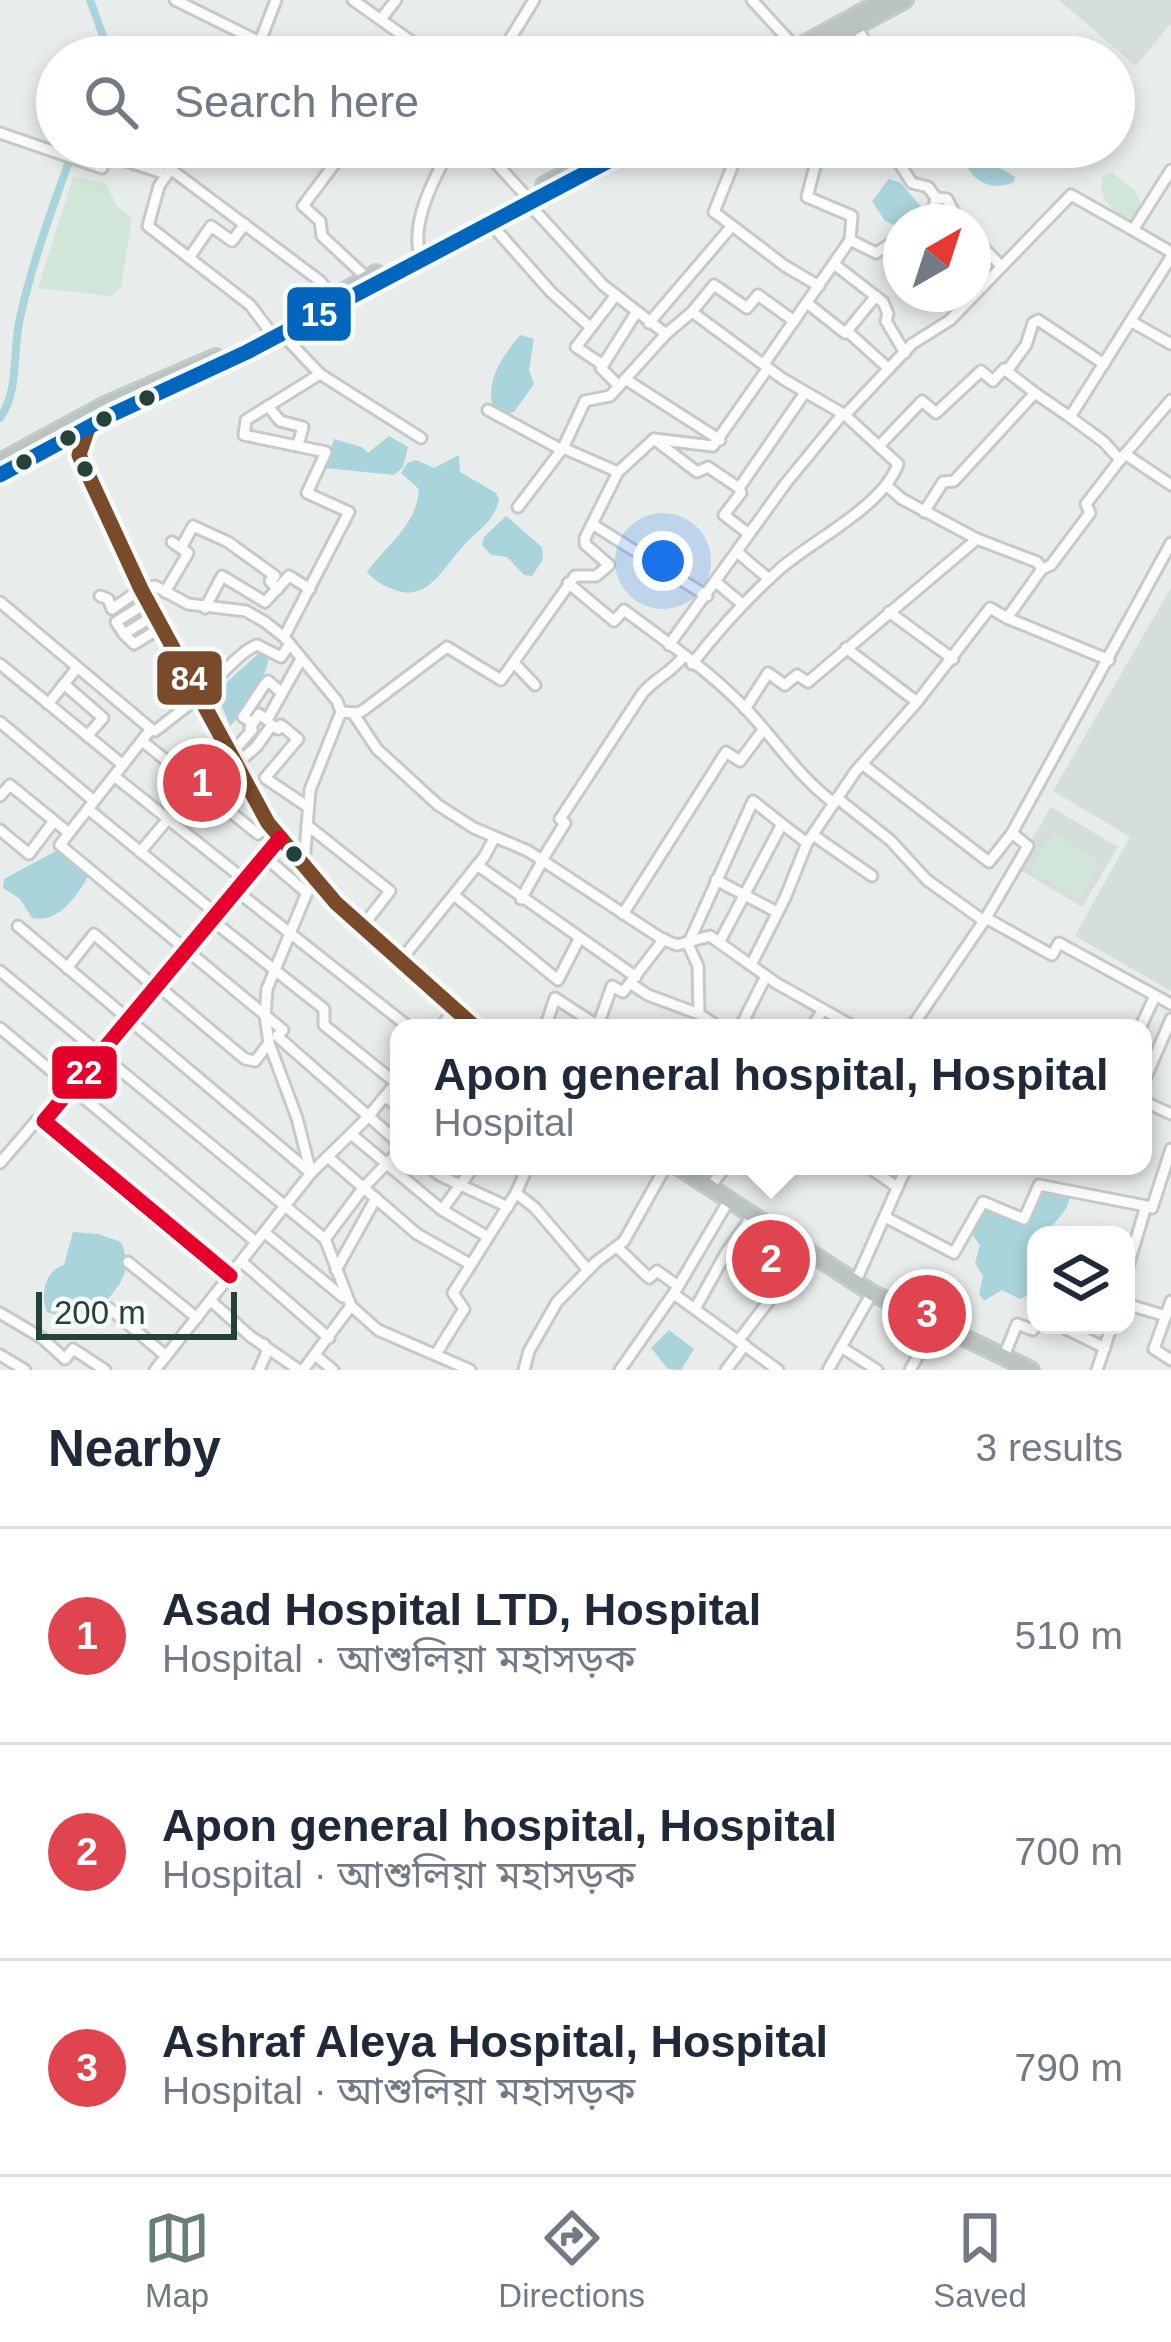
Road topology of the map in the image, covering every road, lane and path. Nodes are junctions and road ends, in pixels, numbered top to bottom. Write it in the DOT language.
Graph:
graph roads {
  1 [pos="175,0"];
  2 [pos="353,0"];
  3 [pos="396,0"];
  4 [pos="534,0"];
  5 [pos="752,0"];
  6 [pos="905,0"];
  7 [pos="271,2"];
  8 [pos="876,2"];
  9 [pos="380,19"];
  10 [pos="856,26"];
  11 [pos="235,36"];
  12 [pos="261,36"];
  13 [pos="404,36"];
  14 [pos="513,36"];
  15 [pos="784,36"];
  16 [pos="823,36"];
  17 [pos="834,36"];
  18 [pos="862,36"];
  19 [pos="0,133"];
  20 [pos="36,146"];
  21 [pos="157,168"];
  22 [pos="170,168"];
  23 [pos="331,168"];
  24 [pos="442,168"];
  25 [pos="500,168"];
  26 [pos="579,168"];
  27 [pos="591,168"];
  28 [pos="731,168"];
  29 [pos="814,168"];
  30 [pos="902,168"];
  31 [pos="1171,170"];
  32 [pos="168,171"];
  33 [pos="936,197"];
  34 [pos="527,199"];
  35 [pos="935,204"];
  36 [pos="950,204"];
  37 [pos="245,224"];
  38 [pos="490,224"];
  39 [pos="731,227"];
  40 [pos="1132,230"];
  41 [pos="850,240"];
  42 [pos="883,249"];
  43 [pos="419,251"];
  44 [pos="1171,254"];
  45 [pos="991,256"];
  46 [pos="190,257"];
  47 [pos="834,264"];
  48 [pos="1001,266"];
  49 [pos="367,278"];
  50 [pos="819,286"];
  51 [pos="616,295"];
  52 [pos="876,296"];
  53 [pos="333,297"];
  54 [pos="807,303"];
  55 [pos="692,312"];
  56 [pos="636,313"];
  57 [pos="794,321"];
  58 [pos="649,322"];
  59 [pos="1132,322"];
  60 [pos="590,327"];
  61 [pos="847,331"];
  62 [pos="276,332"];
  63 [pos="666,334"];
  64 [pos="1171,344"];
  65 [pos="904,353"];
  66 [pos="1104,364"];
  67 [pos="603,365"];
  68 [pos="766,366"];
  69 [pos="889,369"];
  70 [pos="1007,371"];
  71 [pos="320,374"];
  72 [pos="622,382"];
  73 [pos="1035,393"];
  74 [pos="804,394"];
  75 [pos="1171,400"];
  76 [pos="268,406"];
  77 [pos="488,410"];
  78 [pos="843,416"];
  79 [pos="1070,417"];
  80 [pos="88,428"];
  81 [pos="227,430"];
  82 [pos="244,435"];
  83 [pos="421,438"];
  84 [pos="654,439"];
  85 [pos="720,440"];
  86 [pos="298,446"];
  87 [pos="879,446"];
  88 [pos="562,449"];
  89 [pos="1123,457"];
  90 [pos="0,462"];
  91 [pos="618,472"];
  92 [pos="0,475"];
  93 [pos="1171,485"];
  94 [pos="887,486"];
  95 [pos="740,488"];
  96 [pos="518,507"];
  97 [pos="925,512"];
  98 [pos="592,524"];
  99 [pos="749,534"];
  100 [pos="976,539"];
  101 [pos="1171,542"];
  102 [pos="737,552"];
  103 [pos="1042,569"];
  104 [pos="769,579"];
  105 [pos="568,583"];
  106 [pos="716,583"];
  107 [pos="278,589"];
  108 [pos="310,589"];
  109 [pos="165,592"];
  110 [pos="100,596"];
  111 [pos="707,596"];
  112 [pos="0,603"];
  113 [pos="742,604"];
  114 [pos="152,608"];
  115 [pos="205,608"];
  116 [pos="889,612"];
  117 [pos="1007,618"];
  118 [pos="287,641"];
  119 [pos="669,645"];
  120 [pos="846,648"];
  121 [pos="302,659"];
  122 [pos="953,659"];
  123 [pos="688,660"];
  124 [pos="1108,661"];
  125 [pos="0,664"];
  126 [pos="515,664"];
  127 [pos="77,668"];
  128 [pos="64,684"];
  129 [pos="536,685"];
  130 [pos="283,693"];
  131 [pos="199,694"];
  132 [pos="917,701"];
  133 [pos="48,704"];
  134 [pos="745,709"];
  135 [pos="347,712"];
  136 [pos="0,722"];
  137 [pos="253,723"];
  138 [pos="152,729"];
  139 [pos="763,730"];
  140 [pos="88,736"];
  141 [pos="142,741"];
  142 [pos="232,760"];
  143 [pos="862,764"];
  144 [pos="123,765"];
  145 [pos="114,776"];
  146 [pos="0,796"];
  147 [pos="836,800"];
  148 [pos="91,805"];
  149 [pos="308,807"];
  150 [pos="168,819"];
  151 [pos="54,821"];
  152 [pos="268,823"];
  153 [pos="782,824"];
  154 [pos="307,825"];
  155 [pos="0,830"];
  156 [pos="69,832"];
  157 [pos="1012,833"];
  158 [pos="280,838"];
  159 [pos="496,838"];
  160 [pos="810,839"];
  161 [pos="140,852"];
  162 [pos="265,857"];
  163 [pos="543,860"];
  164 [pos="477,866"];
  165 [pos="872,876"];
  166 [pos="308,880"];
  167 [pos="716,880"];
  168 [pos="246,881"];
  169 [pos="238,892"];
  170 [pos="746,893"];
  171 [pos="454,895"];
  172 [pos="521,899"];
  173 [pos="778,912"];
  174 [pos="623,914"];
  175 [pos="215,918"];
  176 [pos="985,919"];
  177 [pos="18,926"];
  178 [pos="362,927"];
  179 [pos="293,932"];
  180 [pos="579,939"];
  181 [pos="664,939"];
  182 [pos="721,941"];
  183 [pos="688,944"];
  184 [pos="187,951"];
  185 [pos="400,961"];
  186 [pos="751,965"];
  187 [pos="67,968"];
  188 [pos="0,971"];
  189 [pos="274,973"];
  190 [pos="766,976"];
  191 [pos="633,980"];
  192 [pos="157,987"];
  193 [pos="1156,996"];
  194 [pos="1171,1004"];
  195 [pos="455,1009"];
  196 [pos="824,1010"];
  197 [pos="699,1014"];
  198 [pos="266,1018"];
  199 [pos="399,1019"];
  200 [pos="447,1019"];
  201 [pos="466,1019"];
  202 [pos="548,1019"];
  203 [pos="585,1019"];
  204 [pos="600,1019"];
  205 [pos="706,1019"];
  206 [pos="744,1019"];
  207 [pos="818,1019"];
  208 [pos="840,1019"];
  209 [pos="917,1019"];
  210 [pos="1144,1019"];
  211 [pos="1171,1019"];
  212 [pos="128,1021"];
  213 [pos="0,1028"];
  214 [pos="269,1043"];
  215 [pos="100,1054"];
  216 [pos="1152,1063"];
  217 [pos="390,1076"];
  218 [pos="71,1088"];
  219 [pos="390,1090"];
  220 [pos="385,1096"];
  221 [pos="390,1100"];
  222 [pos="368,1118"];
  223 [pos="44,1121"];
  224 [pos="351,1135"];
  225 [pos="390,1139"];
  226 [pos="1171,1149"];
  227 [pos="329,1158"];
  228 [pos="390,1160"];
  229 [pos="0,1163"];
  230 [pos="387,1164"];
  231 [pos="390,1167"];
  232 [pos="311,1174"];
  233 [pos="400,1175"];
  234 [pos="443,1175"];
  235 [pos="468,1175"];
  236 [pos="524,1175"];
  237 [pos="661,1175"];
  238 [pos="691,1175"];
  239 [pos="719,1175"];
  240 [pos="880,1175"];
  241 [pos="903,1175"];
  242 [pos="461,1186"];
  243 [pos="364,1187"];
  244 [pos="710,1187"];
  245 [pos="897,1187"];
  246 [pos="516,1193"];
  247 [pos="376,1198"];
  248 [pos="729,1200"];
  249 [pos="284,1206"];
  250 [pos="1146,1206"];
  251 [pos="508,1207"];
  252 [pos="442,1210"];
  253 [pos="752,1216"];
  254 [pos="885,1217"];
  255 [pos="264,1232"];
  256 [pos="488,1237"];
  257 [pos="325,1239"];
  258 [pos="256,1242"];
  259 [pos="1135,1243"];
  260 [pos="618,1248"];
  261 [pos="806,1252"];
  262 [pos="128,1262"];
  263 [pos="242,1262"];
  264 [pos="470,1264"];
  265 [pos="336,1270"];
  266 [pos="588,1270"];
  267 [pos="230,1276"];
  268 [pos="855,1283"];
  269 [pos="676,1290"];
  270 [pos="872,1293"];
  271 [pos="211,1300"];
  272 [pos="1171,1301"];
  273 [pos="348,1303"];
  274 [pos="697,1307"];
  275 [pos="1135,1307"];
  276 [pos="109,1308"];
  277 [pos="0,1313"];
  278 [pos="1166,1316"];
  279 [pos="197,1318"];
  280 [pos="936,1324"];
  281 [pos="1027,1328"];
  282 [pos="1075,1334"];
  283 [pos="1109,1334"];
  284 [pos="328,1338"];
  285 [pos="742,1343"];
  286 [pos="264,1344"];
  287 [pos="841,1347"];
  288 [pos="1105,1348"];
  289 [pos="316,1354"];
  290 [pos="436,1354"];
  291 [pos="0,1355"];
  292 [pos="1004,1356"];
  293 [pos="1171,1360"];
  294 [pos="162,1365"];
  295 [pos="622,1366"];
  296 [pos="773,1369"];
  297 [pos="25,1370"];
  298 [pos="105,1370"];
  299 [pos="259,1370"];
  300 [pos="301,1370"];
  301 [pos="333,1370"];
  302 [pos="470,1370"];
  303 [pos="524,1370"];
  304 [pos="635,1370"];
  305 [pos="726,1370"];
  306 [pos="828,1370"];
  307 [pos="877,1370"];
  308 [pos="910,1370"];
  309 [pos="1031,1370"];
  310 [pos="1096,1370"];
  1 -- 11 [label="street"];
  2 -- 9 [label="street"];
  3 -- 9 [label="street"];
  4 -- 14 [label="street"];
  5 -- 15 [label="street"];
  6 -- 10 [label="highway"];
  7 -- 12 [label="street"];
  8 -- 16 [label="highway"];
  9 -- 13 [label="street"];
  10 -- 17 [label="highway"];
  10 -- 18 [label="street"];
  19 -- 20 [label="street"];
  21 -- 32 [label="street"];
  22 -- 32 [label="street"];
  23 -- 49 [label="street"];
  24 -- 43 [label="street"];
  25 -- 34 [label="street"];
  26 -- 34 [label="highway"];
  27 -- 34 [label="highway"];
  28 -- 39 [label="street"];
  29 -- 41 [label="street"];
  30 -- 33 [label="street"];
  31 -- 40 [label="street"];
  32 -- 37 [label="street"];
  32 -- 46 [label="street"];
  33 -- 35 [label="street"];
  33 -- 36 [label="street"];
  34 -- 38 [label="highway"];
  34 -- 43 [label="highway"];
  34 -- 51 [label="street"];
  37 -- 46 [label="street"];
  37 -- 53 [label="street"];
  38 -- 60 [label="street"];
  38 -- 62 [label="highway"];
  39 -- 50 [label="street"];
  39 -- 58 [label="street"];
  40 -- 44 [label="street"];
  40 -- 48 [label="street"];
  41 -- 42 [label="street"];
  41 -- 47 [label="street"];
  43 -- 49 [label="highway"];
  44 -- 59 [label="street"];
  45 -- 48 [label="street"];
  46 -- 62 [label="street"];
  47 -- 50 [label="street"];
  47 -- 52 [label="street"];
  48 -- 65 [label="street"];
  49 -- 53 [label="highway"];
  50 -- 54 [label="street"];
  51 -- 56 [label="street"];
  51 -- 60 [label="street"];
  52 -- 61 [label="street"];
  52 -- 65 [label="street"];
  53 -- 62 [label="highway"];
  54 -- 57 [label="street"];
  54 -- 61 [label="street"];
  55 -- 57 [label="street"];
  55 -- 63 [label="street"];
  55 -- 68 [label="street"];
  56 -- 58 [label="street"];
  56 -- 67 [label="street"];
  57 -- 68 [label="street"];
  58 -- 63 [label="street"];
  59 -- 64 [label="street"];
  59 -- 66 [label="street"];
  60 -- 67 [label="street"];
  61 -- 69 [label="street"];
  62 -- 71 [label="street"];
  62 -- 80 [label="highway"];
  62 -- 90 [label="highway"];
  63 -- 72 [label="street"];
  65 -- 69 [label="street"];
  66 -- 70 [label="street"];
  66 -- 79 [label="street"];
  67 -- 72 [label="street"];
  68 -- 74 [label="street"];
  68 -- 85 [label="street"];
  69 -- 78 [label="street"];
  70 -- 73 [label="street"];
  70 -- 87 [label="street"];
  71 -- 76 [label="street"];
  71 -- 83 [label="street"];
  72 -- 85 [label="street"];
  72 -- 88 [label="street"];
  73 -- 79 [label="street"];
  73 -- 97 [label="street"];
  74 -- 78 [label="street"];
  74 -- 95 [label="street"];
  75 -- 89 [label="street"];
  76 -- 82 [label="street"];
  76 -- 86 [label="street"];
  77 -- 88 [label="street"];
  78 -- 87 [label="street"];
  78 -- 99 [label="street"];
  79 -- 89 [label="street"];
  80 -- 92 [label="highway"];
  80 -- 114 [label="highway"];
  81 -- 82 [label="street"];
  82 -- 86 [label="street"];
  84 -- 85 [label="street"];
  84 -- 91 [label="street"];
  84 -- 95 [label="street"];
  86 -- 108 [label="street"];
  87 -- 94 [label="street"];
  88 -- 91 [label="street"];
  88 -- 96 [label="street"];
  89 -- 93 [label="street"];
  89 -- 103 [label="street"];
  91 -- 98 [label="street"];
  94 -- 97 [label="street"];
  94 -- 104 [label="street"];
  95 -- 99 [label="street"];
  97 -- 100 [label="street"];
  98 -- 105 [label="street"];
  98 -- 111 [label="street"];
  99 -- 102 [label="street"];
  100 -- 103 [label="street"];
  100 -- 116 [label="street"];
  101 -- 124 [label="street"];
  102 -- 104 [label="street"];
  102 -- 106 [label="street"];
  103 -- 117 [label="street"];
  104 -- 113 [label="street"];
  105 -- 119 [label="street"];
  105 -- 126 [label="street"];
  106 -- 111 [label="street"];
  106 -- 113 [label="street"];
  107 -- 108 [label="street"];
  107 -- 109 [label="street"];
  107 -- 115 [label="street"];
  108 -- 118 [label="street"];
  109 -- 114 [label="street"];
  109 -- 115 [label="street"];
  110 -- 114 [label="street"];
  111 -- 119 [label="street"];
  112 -- 127 [label="street"];
  113 -- 123 [label="street"];
  114 -- 114 [label="street"];
  114 -- 131 [label="highway"];
  115 -- 118 [label="street"];
  116 -- 120 [label="street"];
  116 -- 122 [label="street"];
  117 -- 122 [label="street"];
  117 -- 124 [label="street"];
  118 -- 121 [label="street"];
  118 -- 131 [label="street"];
  119 -- 123 [label="street"];
  120 -- 132 [label="street"];
  120 -- 134 [label="street"];
  121 -- 130 [label="street"];
  121 -- 135 [label="street"];
  122 -- 132 [label="street"];
  123 -- 134 [label="street"];
  123 -- 163 [label="street"];
  124 -- 157 [label="street"];
  125 -- 133 [label="street"];
  126 -- 129 [label="street"];
  126 -- 135 [label="street"];
  127 -- 128 [label="street"];
  127 -- 138 [label="street"];
  128 -- 133 [label="street"];
  128 -- 140 [label="street"];
  130 -- 137 [label="street"];
  130 -- 137 [label="street"];
  131 -- 138 [label="street"];
  131 -- 142 [label="highway"];
  132 -- 143 [label="street"];
  133 -- 140 [label="street"];
  134 -- 139 [label="street"];
  135 -- 149 [label="street"];
  135 -- 159 [label="street"];
  136 -- 148 [label="street"];
  137 -- 142 [label="street"];
  138 -- 141 [label="street"];
  139 -- 147 [label="street"];
  139 -- 174 [label="street"];
  140 -- 144 [label="street"];
  141 -- 144 [label="street"];
  141 -- 152 [label="street"];
  142 -- 149 [label="street"];
  142 -- 152 [label="highway"];
  143 -- 147 [label="street"];
  143 -- 157 [label="street"];
  144 -- 145 [label="street"];
  145 -- 148 [label="street"];
  145 -- 150 [label="street"];
  146 -- 151 [label="street"];
  147 -- 160 [label="street"];
  147 -- 176 [label="street"];
  148 -- 156 [label="street"];
  148 -- 161 [label="street"];
  149 -- 154 [label="street"];
  150 -- 161 [label="street"];
  150 -- 168 [label="street"];
  151 -- 155 [label="street"];
  151 -- 156 [label="street"];
  152 -- 158 [label="highway"];
  153 -- 160 [label="street"];
  153 -- 167 [label="street"];
  153 -- 170 [label="street"];
  154 -- 166 [label="street"];
  154 -- 178 [label="street"];
  156 -- 184 [label="street"];
  157 -- 176 [label="street"];
  158 -- 162 [label="street"];
  158 -- 166 [label="highway"];
  159 -- 163 [label="street"];
  159 -- 164 [label="street"];
  160 -- 165 [label="street"];
  160 -- 173 [label="street"];
  161 -- 175 [label="street"];
  162 -- 166 [label="street"];
  162 -- 168 [label="street"];
  163 -- 172 [label="street"];
  163 -- 174 [label="street"];
  164 -- 171 [label="street"];
  164 -- 172 [label="street"];
  166 -- 178 [label="highway"];
  166 -- 179 [label="street"];
  167 -- 170 [label="street"];
  167 -- 183 [label="street"];
  168 -- 169 [label="street"];
  169 -- 175 [label="street"];
  169 -- 179 [label="street"];
  170 -- 173 [label="street"];
  170 -- 182 [label="street"];
  171 -- 180 [label="street"];
  171 -- 185 [label="street"];
  172 -- 180 [label="street"];
  173 -- 186 [label="street"];
  174 -- 181 [label="street"];
  175 -- 184 [label="street"];
  175 -- 189 [label="street"];
  176 -- 193 [label="street"];
  176 -- 209 [label="street"];
  177 -- 187 [label="street"];
  178 -- 185 [label="highway"];
  179 -- 189 [label="street"];
  179 -- 199 [label="street"];
  180 -- 191 [label="street"];
  181 -- 183 [label="street"];
  181 -- 191 [label="street"];
  182 -- 183 [label="street"];
  182 -- 186 [label="street"];
  183 -- 197 [label="street"];
  184 -- 192 [label="street"];
  184 -- 198 [label="street"];
  185 -- 195 [label="highway"];
  186 -- 190 [label="street"];
  187 -- 192 [label="street"];
  187 -- 212 [label="street"];
  188 -- 215 [label="street"];
  189 -- 198 [label="street"];
  189 -- 217 [label="street"];
  190 -- 196 [label="street"];
  190 -- 206 [label="street"];
  191 -- 197 [label="street"];
  191 -- 204 [label="street"];
  192 -- 212 [label="street"];
  192 -- 214 [label="street"];
  193 -- 194 [label="street"];
  193 -- 210 [label="street"];
  195 -- 200 [label="street"];
  195 -- 201 [label="highway"];
  196 -- 207 [label="street"];
  196 -- 208 [label="street"];
  197 -- 205 [label="street"];
  198 -- 214 [label="street"];
  198 -- 222 [label="street"];
  202 -- 203 [label="street"];
  211 -- 216 [label="street"];
  212 -- 215 [label="street"];
  212 -- 232 [label="street"];
  213 -- 218 [label="street"];
  214 -- 232 [label="street"];
  215 -- 218 [label="street"];
  215 -- 249 [label="street"];
  218 -- 223 [label="street"];
  218 -- 258 [label="street"];
  219 -- 220 [label="street"];
  220 -- 221 [label="street"];
  220 -- 222 [label="street"];
  222 -- 224 [label="street"];
  222 -- 225 [label="street"];
  223 -- 229 [label="street"];
  223 -- 267 [label="street"];
  224 -- 227 [label="street"];
  224 -- 230 [label="street"];
  226 -- 250 [label="street"];
  227 -- 232 [label="street"];
  227 -- 243 [label="street"];
  228 -- 230 [label="street"];
  230 -- 231 [label="street"];
  230 -- 243 [label="street"];
  232 -- 249 [label="street"];
  233 -- 252 [label="street"];
  234 -- 242 [label="street"];
  235 -- 242 [label="street"];
  236 -- 246 [label="street"];
  237 -- 260 [label="street"];
  238 -- 244 [label="highway"];
  239 -- 244 [label="street"];
  240 -- 245 [label="street"];
  241 -- 245 [label="street"];
  242 -- 251 [label="street"];
  242 -- 252 [label="street"];
  243 -- 247 [label="street"];
  243 -- 257 [label="street"];
  244 -- 248 [label="highway"];
  245 -- 254 [label="street"];
  246 -- 251 [label="street"];
  246 -- 266 [label="street"];
  247 -- 264 [label="street"];
  247 -- 265 [label="street"];
  248 -- 253 [label="highway"];
  248 -- 269 [label="street"];
  249 -- 255 [label="street"];
  249 -- 257 [label="street"];
  250 -- 254 [label="street"];
  250 -- 259 [label="street"];
  251 -- 256 [label="street"];
  252 -- 256 [label="street"];
  253 -- 261 [label="highway"];
  253 -- 274 [label="street"];
  254 -- 268 [label="street"];
  255 -- 258 [label="street"];
  255 -- 273 [label="street"];
  256 -- 264 [label="street"];
  257 -- 265 [label="street"];
  258 -- 263 [label="street"];
  260 -- 266 [label="street"];
  260 -- 269 [label="street"];
  261 -- 268 [label="highway"];
  261 -- 285 [label="street"];
  262 -- 279 [label="street"];
  263 -- 267 [label="street"];
  263 -- 284 [label="street"];
  264 -- 290 [label="street"];
  265 -- 273 [label="street"];
  266 -- 303 [label="street"];
  267 -- 271 [label="street"];
  268 -- 270 [label="highway"];
  269 -- 274 [label="street"];
  269 -- 295 [label="street"];
  270 -- 280 [label="highway"];
  270 -- 287 [label="street"];
  271 -- 279 [label="street"];
  271 -- 286 [label="street"];
  272 -- 278 [label="street"];
  273 -- 284 [label="street"];
  273 -- 290 [label="street"];
  274 -- 285 [label="street"];
  275 -- 278 [label="street"];
  276 -- 294 [label="street"];
  277 -- 298 [label="street"];
  278 -- 293 [label="street"];
  279 -- 294 [label="street"];
  280 -- 292 [label="highway"];
  280 -- 308 [label="street"];
  281 -- 292 [label="street"];
  282 -- 288 [label="street"];
  283 -- 288 [label="street"];
  284 -- 289 [label="street"];
  285 -- 296 [label="street"];
  285 -- 305 [label="street"];
  286 -- 299 [label="street"];
  286 -- 300 [label="street"];
  287 -- 306 [label="street"];
  287 -- 307 [label="street"];
  288 -- 310 [label="street"];
  289 -- 300 [label="street"];
  289 -- 301 [label="street"];
  290 -- 302 [label="street"];
  291 -- 297 [label="street"];
  292 -- 309 [label="highway"];
  295 -- 304 [label="street"];
}
